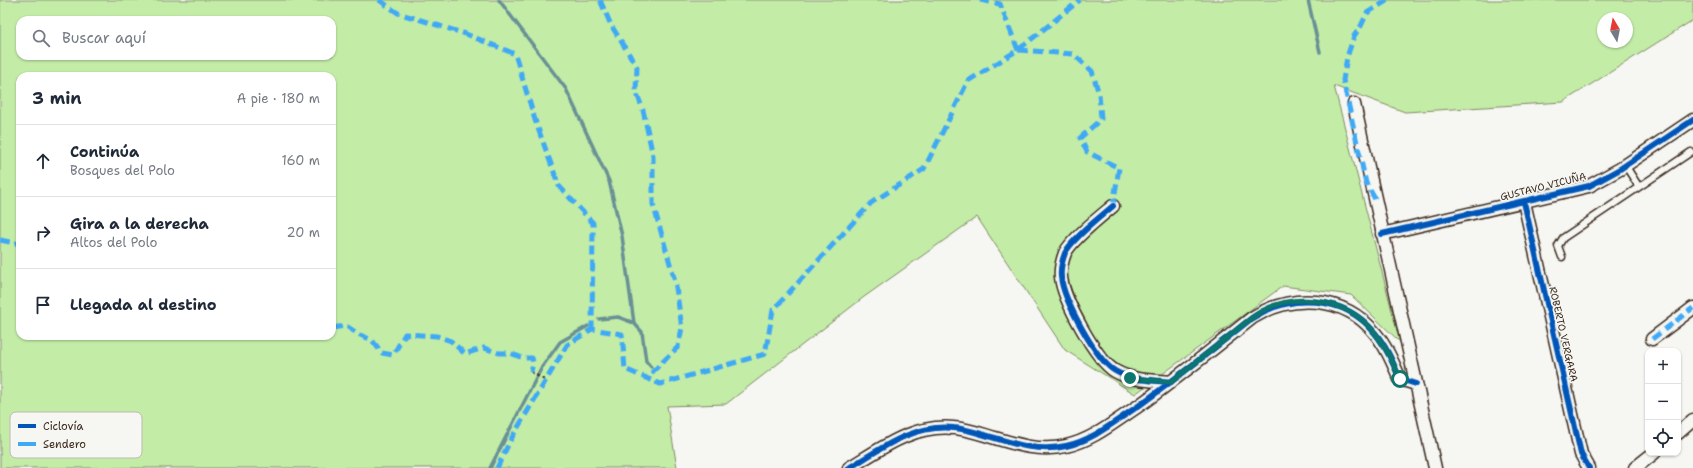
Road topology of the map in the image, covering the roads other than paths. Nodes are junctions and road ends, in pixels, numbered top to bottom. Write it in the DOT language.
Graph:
graph roads {
  1 [pos="1354,104"];
  2 [pos="1693,120"];
  3 [pos="1690,152"];
  4 [pos="1625,165"];
  5 [pos="1639,187"];
  6 [pos="1524,202"];
  7 [pos="1113,206"];
  8 [pos="1382,234"];
  9 [pos="1562,257"];
  10 [pos="1692,312"];
  11 [pos="1652,340"];
  12 [pos="1171,382"];
  13 [pos="1416,384"];
  14 [pos="1693,420"];
  15 [pos="1681,430"];
  16 [pos="1650,456"];
  17 [pos="849,468"];
  18 [pos="1434,468"];
  19 [pos="1589,468"];
  20 [pos="1636,468"];
  1 -- 8 [label="street"];
  2 -- 4 [label="street, GUSTAVO VICUÑA"];
  3 -- 5 [label="lane"];
  4 -- 5 [label="lane"];
  4 -- 6 [label="street, GUSTAVO VICUÑA"];
  5 -- 9 [label="lane"];
  6 -- 8 [label="street, GUSTAVO VICUÑA"];
  6 -- 19 [label="street, ROBERTO VERGARA"];
  7 -- 12 [label="street"];
  8 -- 13 [label="street"];
  10 -- 11 [label="street"];
  12 -- 13 [label="street"];
  12 -- 17 [label="street"];
  13 -- 18 [label="street"];
  14 -- 15 [label="street"];
  16 -- 20 [label="street"];
}
